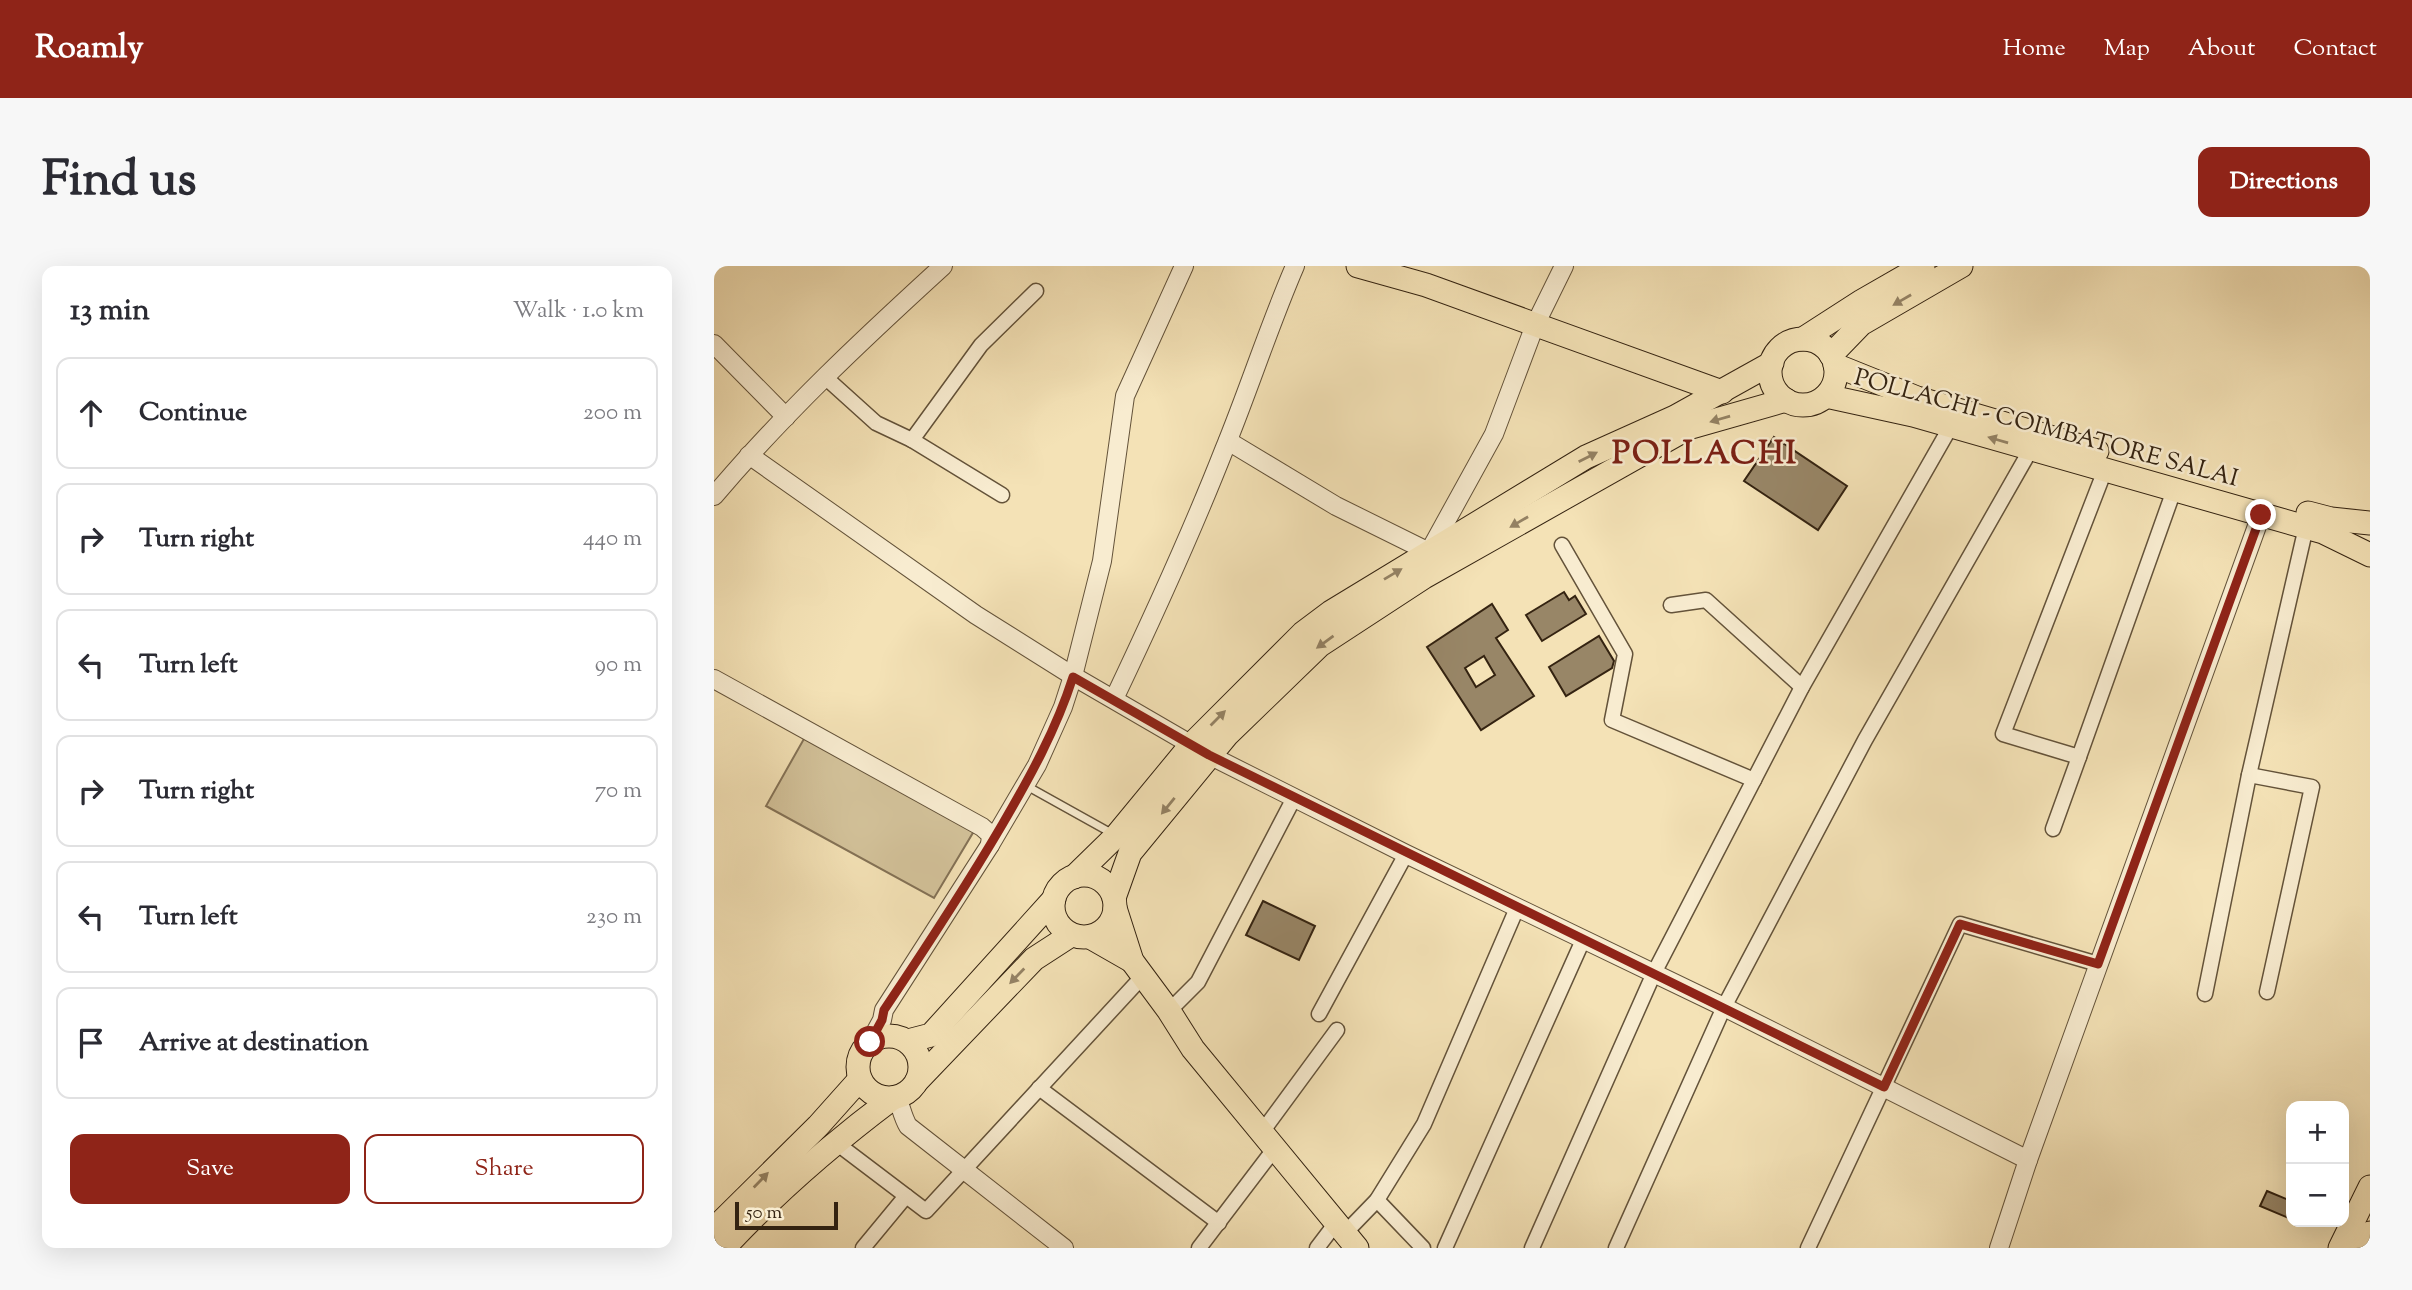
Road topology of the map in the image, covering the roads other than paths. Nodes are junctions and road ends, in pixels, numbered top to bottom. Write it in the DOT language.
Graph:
graph roads {
  1 [pos="943,266"];
  2 [pos="1184,266"];
  3 [pos="1296,266"];
  4 [pos="1358,266"];
  5 [pos="1564,266"];
  6 [pos="1923,266"];
  7 [pos="1961,266"];
  8 [pos="1035,291"];
  9 [pos="1535,325"];
  10 [pos="1803,339"];
  11 [pos="714,344"];
  12 [pos="1833,360"];
  13 [pos="1772,363"];
  14 [pos="825,377"];
  15 [pos="1722,393"];
  16 [pos="1826,396"];
  17 [pos="1786,400"];
  18 [pos="786,417"];
  19 [pos="1951,426"];
  20 [pos="912,440"];
  21 [pos="1228,441"];
  22 [pos="2031,449"];
  23 [pos="749,455"];
  24 [pos="2105,470"];
  25 [pos="2174,490"];
  26 [pos="1003,495"];
  27 [pos="714,496"];
  28 [pos="2261,515"];
  29 [pos="2370,523"];
  30 [pos="2306,527"];
  31 [pos="1562,545"];
  32 [pos="1429,552"];
  33 [pos="2370,555"];
  34 [pos="1671,605"];
  35 [pos="1073,677"];
  36 [pos="714,679"];
  37 [pos="1802,688"];
  38 [pos="1114,699"];
  39 [pos="1200,750"];
  40 [pos="2079,757"];
  41 [pos="2249,775"];
  42 [pos="1754,780"];
  43 [pos="1025,785"];
  44 [pos="1294,798"];
  45 [pos="2053,829"];
  46 [pos="1116,836"];
  47 [pos="990,845"];
  48 [pos="1406,854"];
  49 [pos="1074,877"];
  50 [pos="1054,899"];
  51 [pos="1115,903"];
  52 [pos="1517,908"];
  53 [pos="1080,936"];
  54 [pos="1583,940"];
  55 [pos="2098,964"];
  56 [pos="1138,969"];
  57 [pos="1654,973"];
  58 [pos="2267,992"];
  59 [pos="2205,994"];
  60 [pos="1724,1007"];
  61 [pos="1169,1011"];
  62 [pos="1319,1014"];
  63 [pos="1337,1030"];
  64 [pos="887,1035"];
  65 [pos="859,1079"];
  66 [pos="1884,1087"];
  67 [pos="1039,1088"];
  68 [pos="904,1096"];
  69 [pos="1268,1140"];
  70 [pos="835,1142"];
  71 [pos="2028,1160"];
  72 [pos="965,1169"];
  73 [pos="2370,1187"];
  74 [pos="905,1196"];
  75 [pos="1377,1200"];
  76 [pos="1219,1223"];
  77 [pos="714,1229"];
  78 [pos="2370,1233"];
  79 [pos="1346,1235"];
  80 [pos="724,1248"];
  81 [pos="863,1248"];
  82 [pos="1064,1248"];
  83 [pos="1199,1248"];
  84 [pos="1317,1248"];
  85 [pos="1423,1248"];
  86 [pos="1445,1248"];
  87 [pos="1532,1248"];
  88 [pos="1616,1248"];
  89 [pos="1808,1248"];
  90 [pos="1999,1248"];
  91 [pos="2340,1248"];
  92 [pos="2362,1248"];
  1 -- 14 [label="street"];
  2 -- 35 [label="street"];
  3 -- 21 [label="street"];
  4 -- 9 [label="main road"];
  5 -- 9 [label="street"];
  6 -- 10 [label="main road"];
  7 -- 12 [label="main road, one-way"];
  8 -- 20 [label="street"];
  9 -- 15 [label="main road"];
  9 -- 32 [label="street"];
  10 -- 12 [label="main road, POLLACHI - COIMBATORE SALAI"];
  10 -- 13 [label="main road"];
  11 -- 18 [label="street"];
  12 -- 16 [label="main road, POLLACHI - COIMBATORE SALAI"];
  12 -- 29 [label="main road, POLLACHI - COIMBATORE SALAI"];
  13 -- 15 [label="main road"];
  13 -- 17 [label="main road"];
  14 -- 18 [label="street"];
  14 -- 20 [label="street"];
  32 -- 15 [label="main road, one-way"];
  16 -- 17 [label="main road, POLLACHI - COIMBATORE SALAI"];
  16 -- 19 [label="main road, POLLACHI - COIMBATORE SALAI"];
  17 -- 39 [label="main road, POLLACHI - COIMBATORE SALAI, one-way"];
  18 -- 23 [label="street"];
  22 -- 19 [label="main road, POLLACHI - COIMBATORE SALAI, one-way"];
  19 -- 37 [label="street"];
  20 -- 26 [label="street"];
  21 -- 32 [label="street"];
  21 -- 38 [label="street"];
  22 -- 24 [label="main road, POLLACHI - COIMBATORE SALAI"];
  22 -- 60 [label="street"];
  23 -- 27 [label="street"];
  23 -- 35 [label="street"];
  24 -- 25 [label="main road, POLLACHI - COIMBATORE SALAI"];
  24 -- 40 [label="street"];
  25 -- 28 [label="main road, POLLACHI - COIMBATORE SALAI"];
  25 -- 40 [label="street"];
  28 -- 30 [label="main road, POLLACHI - COIMBATORE SALAI"];
  28 -- 55 [label="street"];
  30 -- 33 [label="main road, POLLACHI - COIMBATORE SALAI"];
  30 -- 41 [label="street"];
  31 -- 42 [label="street"];
  39 -- 32 [label="main road, one-way"];
  34 -- 37 [label="street"];
  35 -- 38 [label="street"];
  35 -- 43 [label="street"];
  36 -- 47 [label="street"];
  37 -- 42 [label="street"];
  38 -- 39 [label="street"];
  39 -- 44 [label="street"];
  39 -- 46 [label="main road"];
  39 -- 51 [label="main road, one-way"];
  40 -- 45 [label="street"];
  41 -- 58 [label="street"];
  41 -- 59 [label="street"];
  42 -- 57 [label="street"];
  43 -- 46 [label="lane"];
  43 -- 47 [label="street"];
  44 -- 48 [label="street"];
  44 -- 61 [label="street"];
  46 -- 49 [label="main road"];
  47 -- 64 [label="street"];
  48 -- 52 [label="street"];
  48 -- 62 [label="street"];
  49 -- 50 [label="main road"];
  49 -- 51 [label="main road"];
  50 -- 53 [label="main road"];
  50 -- 64 [label="main road"];
  51 -- 53 [label="main road"];
  51 -- 56 [label="main road"];
  52 -- 54 [label="street"];
  52 -- 75 [label="street"];
  53 -- 56 [label="main road"];
  53 -- 68 [label="main road, one-way"];
  54 -- 57 [label="street"];
  54 -- 86 [label="street"];
  55 -- 66 [label="street"];
  55 -- 71 [label="street"];
  56 -- 61 [label="main road"];
  56 -- 67 [label="street"];
  57 -- 60 [label="street"];
  57 -- 87 [label="street"];
  60 -- 66 [label="street"];
  60 -- 88 [label="street"];
  61 -- 69 [label="main road"];
  63 -- 69 [label="street"];
  64 -- 65 [label="main road"];
  64 -- 68 [label="main road"];
  65 -- 68 [label="main road"];
  77 -- 65 [label="main road, one-way"];
  66 -- 71 [label="street"];
  66 -- 89 [label="street"];
  67 -- 72 [label="street"];
  67 -- 76 [label="street"];
  68 -- 70 [label="main road"];
  68 -- 72 [label="street"];
  69 -- 76 [label="street"];
  69 -- 79 [label="main road"];
  70 -- 74 [label="street"];
  70 -- 80 [label="main road"];
  71 -- 90 [label="street"];
  72 -- 74 [label="street"];
  72 -- 82 [label="street"];
  73 -- 91 [label="main road"];
  74 -- 81 [label="street"];
  75 -- 79 [label="street"];
  75 -- 85 [label="street"];
  76 -- 83 [label="street"];
  78 -- 92 [label="main road"];
  79 -- 84 [label="street"];
}
